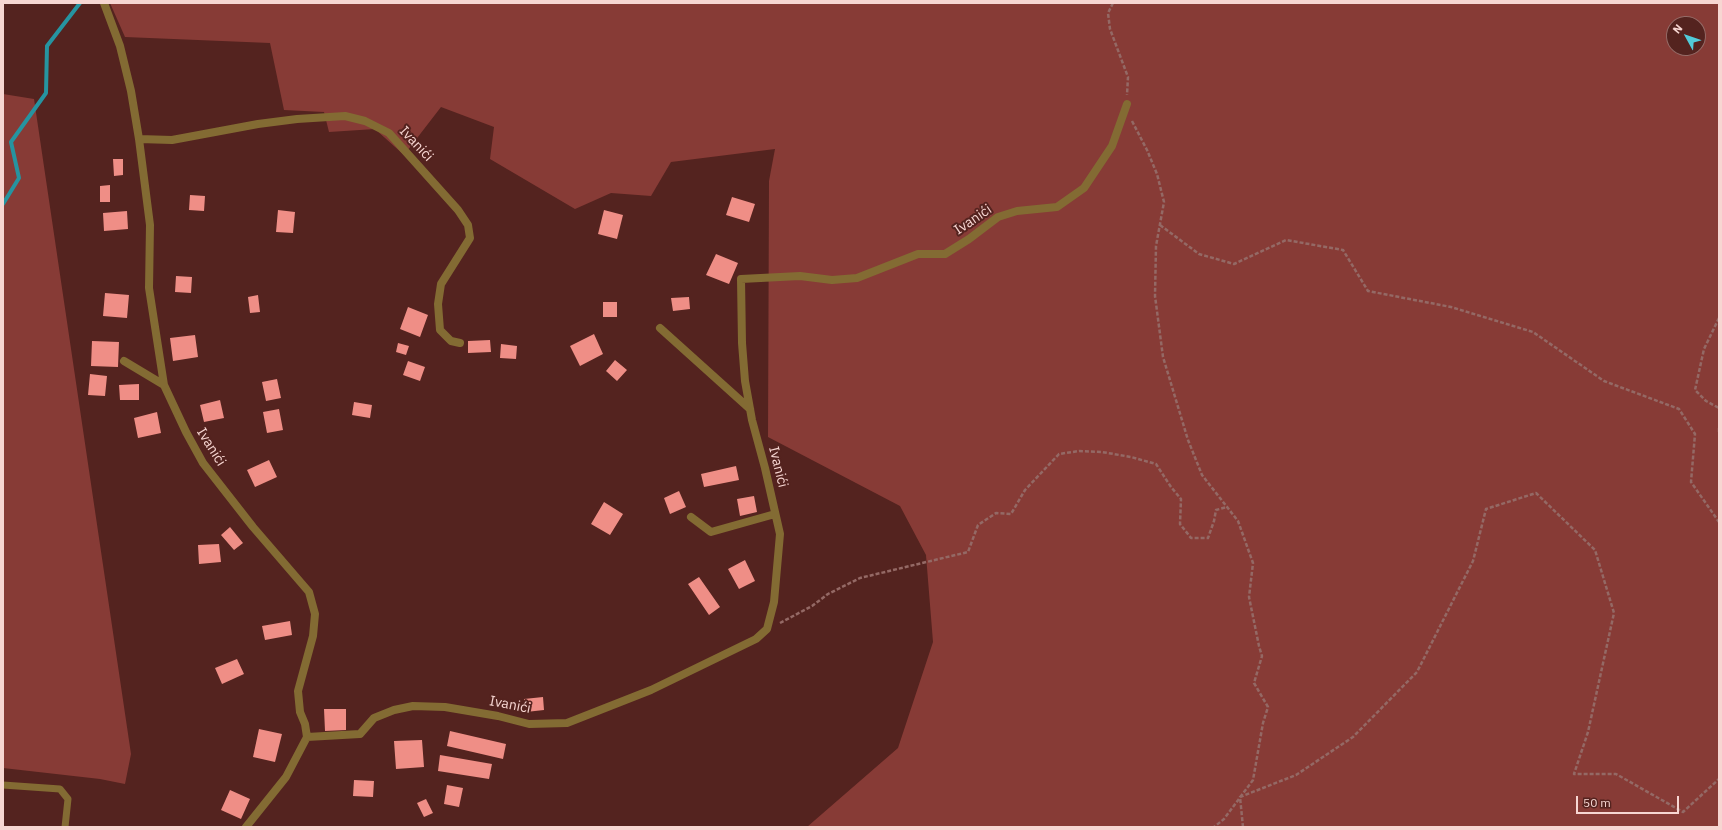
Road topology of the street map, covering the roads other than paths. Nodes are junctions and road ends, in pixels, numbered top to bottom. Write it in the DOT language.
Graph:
graph roads {
  1 [pos="104,3"];
  2 [pos="1127,104"];
  3 [pos="139,139"];
  4 [pos="660,328"];
  5 [pos="460,342"];
  6 [pos="124,361"];
  7 [pos="164,385"];
  8 [pos="750,408"];
  9 [pos="775,514"];
  10 [pos="691,517"];
  11 [pos="307,737"];
  12 [pos="3,785"];
  13 [pos="65,827"];
  14 [pos="246,827"];
  1 -- 3 [label="street, Ivanići"];
  2 -- 8 [label="street, Ivanići"];
  3 -- 5 [label="street, Ivanići"];
  3 -- 7 [label="street, Ivanići"];
  4 -- 8 [label="street"];
  6 -- 7 [label="street"];
  7 -- 11 [label="street, Ivanići"];
  8 -- 9 [label="street, Ivanići"];
  9 -- 10 [label="street"];
  9 -- 11 [label="street, Ivanići"];
  11 -- 14 [label="street"];
  12 -- 13 [label="lane"];
}
